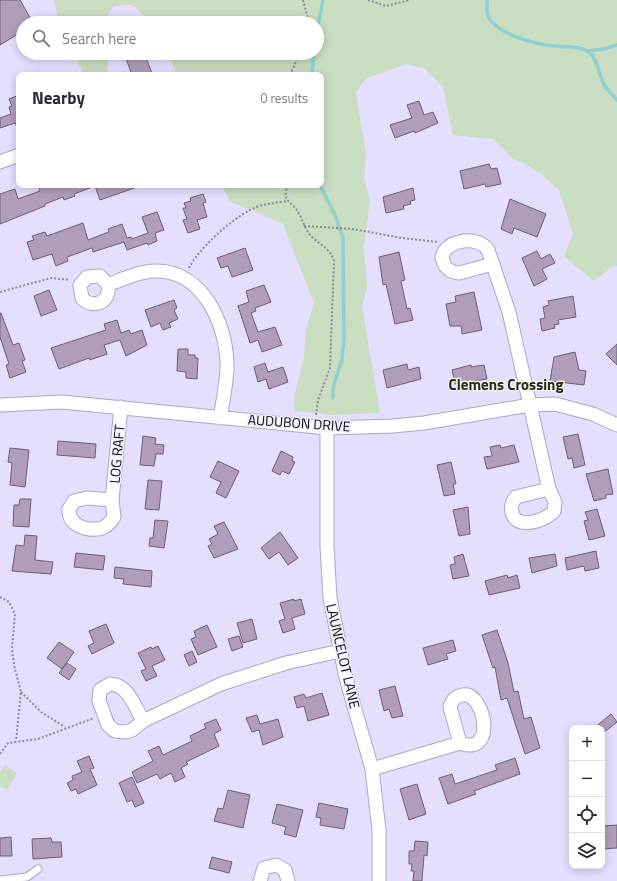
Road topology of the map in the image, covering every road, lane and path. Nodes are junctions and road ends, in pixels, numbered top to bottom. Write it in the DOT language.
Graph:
graph roads {
  1 [pos="303,0"];
  2 [pos="368,0"];
  3 [pos="410,0"];
  4 [pos="307,16"];
  5 [pos="297,60"];
  6 [pos="291,72"];
  7 [pos="16,156"];
  8 [pos="0,162"];
  9 [pos="287,188"];
  10 [pos="287,201"];
  11 [pos="304,226"];
  12 [pos="446,248"];
  13 [pos="493,264"];
  14 [pos="184,278"];
  15 [pos="80,285"];
  16 [pos="108,285"];
  17 [pos="0,292"];
  18 [pos="0,405"];
  19 [pos="530,405"];
  20 [pos="121,407"];
  21 [pos="220,418"];
  22 [pos="617,425"];
  23 [pos="328,428"];
  24 [pos="549,489"];
  25 [pos="112,500"];
  26 [pos="0,597"];
  27 [pos="340,651"];
  28 [pos="21,692"];
  29 [pos="104,714"];
  30 [pos="143,721"];
  31 [pos="66,727"];
  32 [pos="16,741"];
  33 [pos="460,743"];
  34 [pos="0,754"];
  35 [pos="372,769"];
  36 [pos="38,869"];
  37 [pos="0,880"];
  38 [pos="260,881"];
  39 [pos="288,881"];
  40 [pos="379,881"];
  1 -- 4 [label="path"];
  2 -- 3 [label="path"];
  5 -- 6 [label="path"];
  7 -- 8 [label="street"];
  9 -- 10 [label="path"];
  10 -- 11 [label="path"];
  10 -- 14 [label="path"];
  11 -- 12 [label="path"];
  11 -- 23 [label="path"];
  12 -- 13 [label="street"];
  12 -- 13 [label="street"];
  13 -- 19 [label="street"];
  14 -- 16 [label="street"];
  14 -- 21 [label="street"];
  15 -- 16 [label="street"];
  15 -- 16 [label="street"];
  15 -- 17 [label="path"];
  18 -- 20 [label="street, AUDUBON DRIVE"];
  19 -- 22 [label="street, AUDUBON DRIVE"];
  19 -- 23 [label="street, AUDUBON DRIVE"];
  19 -- 24 [label="street"];
  20 -- 21 [label="street, AUDUBON DRIVE"];
  20 -- 25 [label="street, LOG RAFT"];
  21 -- 23 [label="street, AUDUBON DRIVE"];
  23 -- 27 [label="street, LAUNCELOT LANE"];
  26 -- 28 [label="path"];
  27 -- 30 [label="street"];
  27 -- 35 [label="street, LAUNCELOT LANE"];
  28 -- 31 [label="path"];
  28 -- 32 [label="path"];
  29 -- 30 [label="street"];
  29 -- 30 [label="street"];
  29 -- 31 [label="path"];
  31 -- 32 [label="path"];
  32 -- 34 [label="path"];
  33 -- 35 [label="street"];
  35 -- 40 [label="street, LAUNCELOT LANE"];
  36 -- 37 [label="lane"];
  38 -- 39 [label="street"];
}
